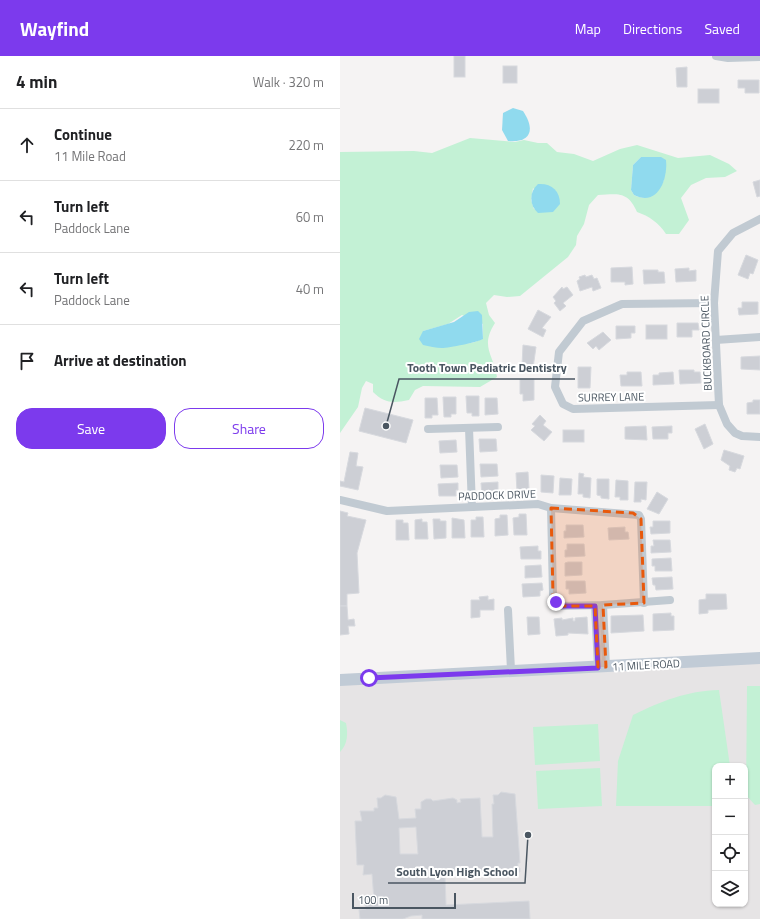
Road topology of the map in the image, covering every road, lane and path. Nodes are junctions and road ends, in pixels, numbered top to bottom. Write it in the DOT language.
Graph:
graph roads {
  1 [pos="716,56"];
  2 [pos="760,57"];
  3 [pos="760,220"];
  4 [pos="714,303"];
  5 [pos="760,337"];
  6 [pos="716,340"];
  7 [pos="719,405"];
  8 [pos="498,427"];
  9 [pos="469,428"];
  10 [pos="428,429"];
  11 [pos="760,436"];
  12 [pos="340,500"];
  13 [pos="472,507"];
  14 [pos="551,508"];
  15 [pos="670,600"];
  16 [pos="644,603"];
  17 [pos="599,605"];
  18 [pos="508,610"];
  19 [pos="760,658"];
  20 [pos="602,667"];
  21 [pos="511,670"];
  22 [pos="340,680"];
  1 -- 2 [label="street"];
  3 -- 4 [label="street, BUCKBOARD CIRCLE"];
  4 -- 6 [label="street, BUCKBOARD CIRCLE"];
  4 -- 7 [label="street, SURREY LANE"];
  5 -- 6 [label="street"];
  6 -- 7 [label="street, BUCKBOARD CIRCLE"];
  7 -- 11 [label="street, BUCKBOARD CIRCLE"];
  8 -- 9 [label="street"];
  9 -- 10 [label="street"];
  9 -- 13 [label="street"];
  12 -- 13 [label="street, PADDOCK DRIVE"];
  13 -- 14 [label="street, PADDOCK DRIVE"];
  14 -- 16 [label="street, PADDOCK DRIVE"];
  14 -- 17 [label="street"];
  15 -- 16 [label="street"];
  16 -- 17 [label="street"];
  17 -- 20 [label="street"];
  18 -- 21 [label="street"];
  19 -- 20 [label="street, 11 MILE ROAD"];
  20 -- 21 [label="street, 11 MILE ROAD"];
  21 -- 22 [label="street, 11 MILE ROAD"];
}
